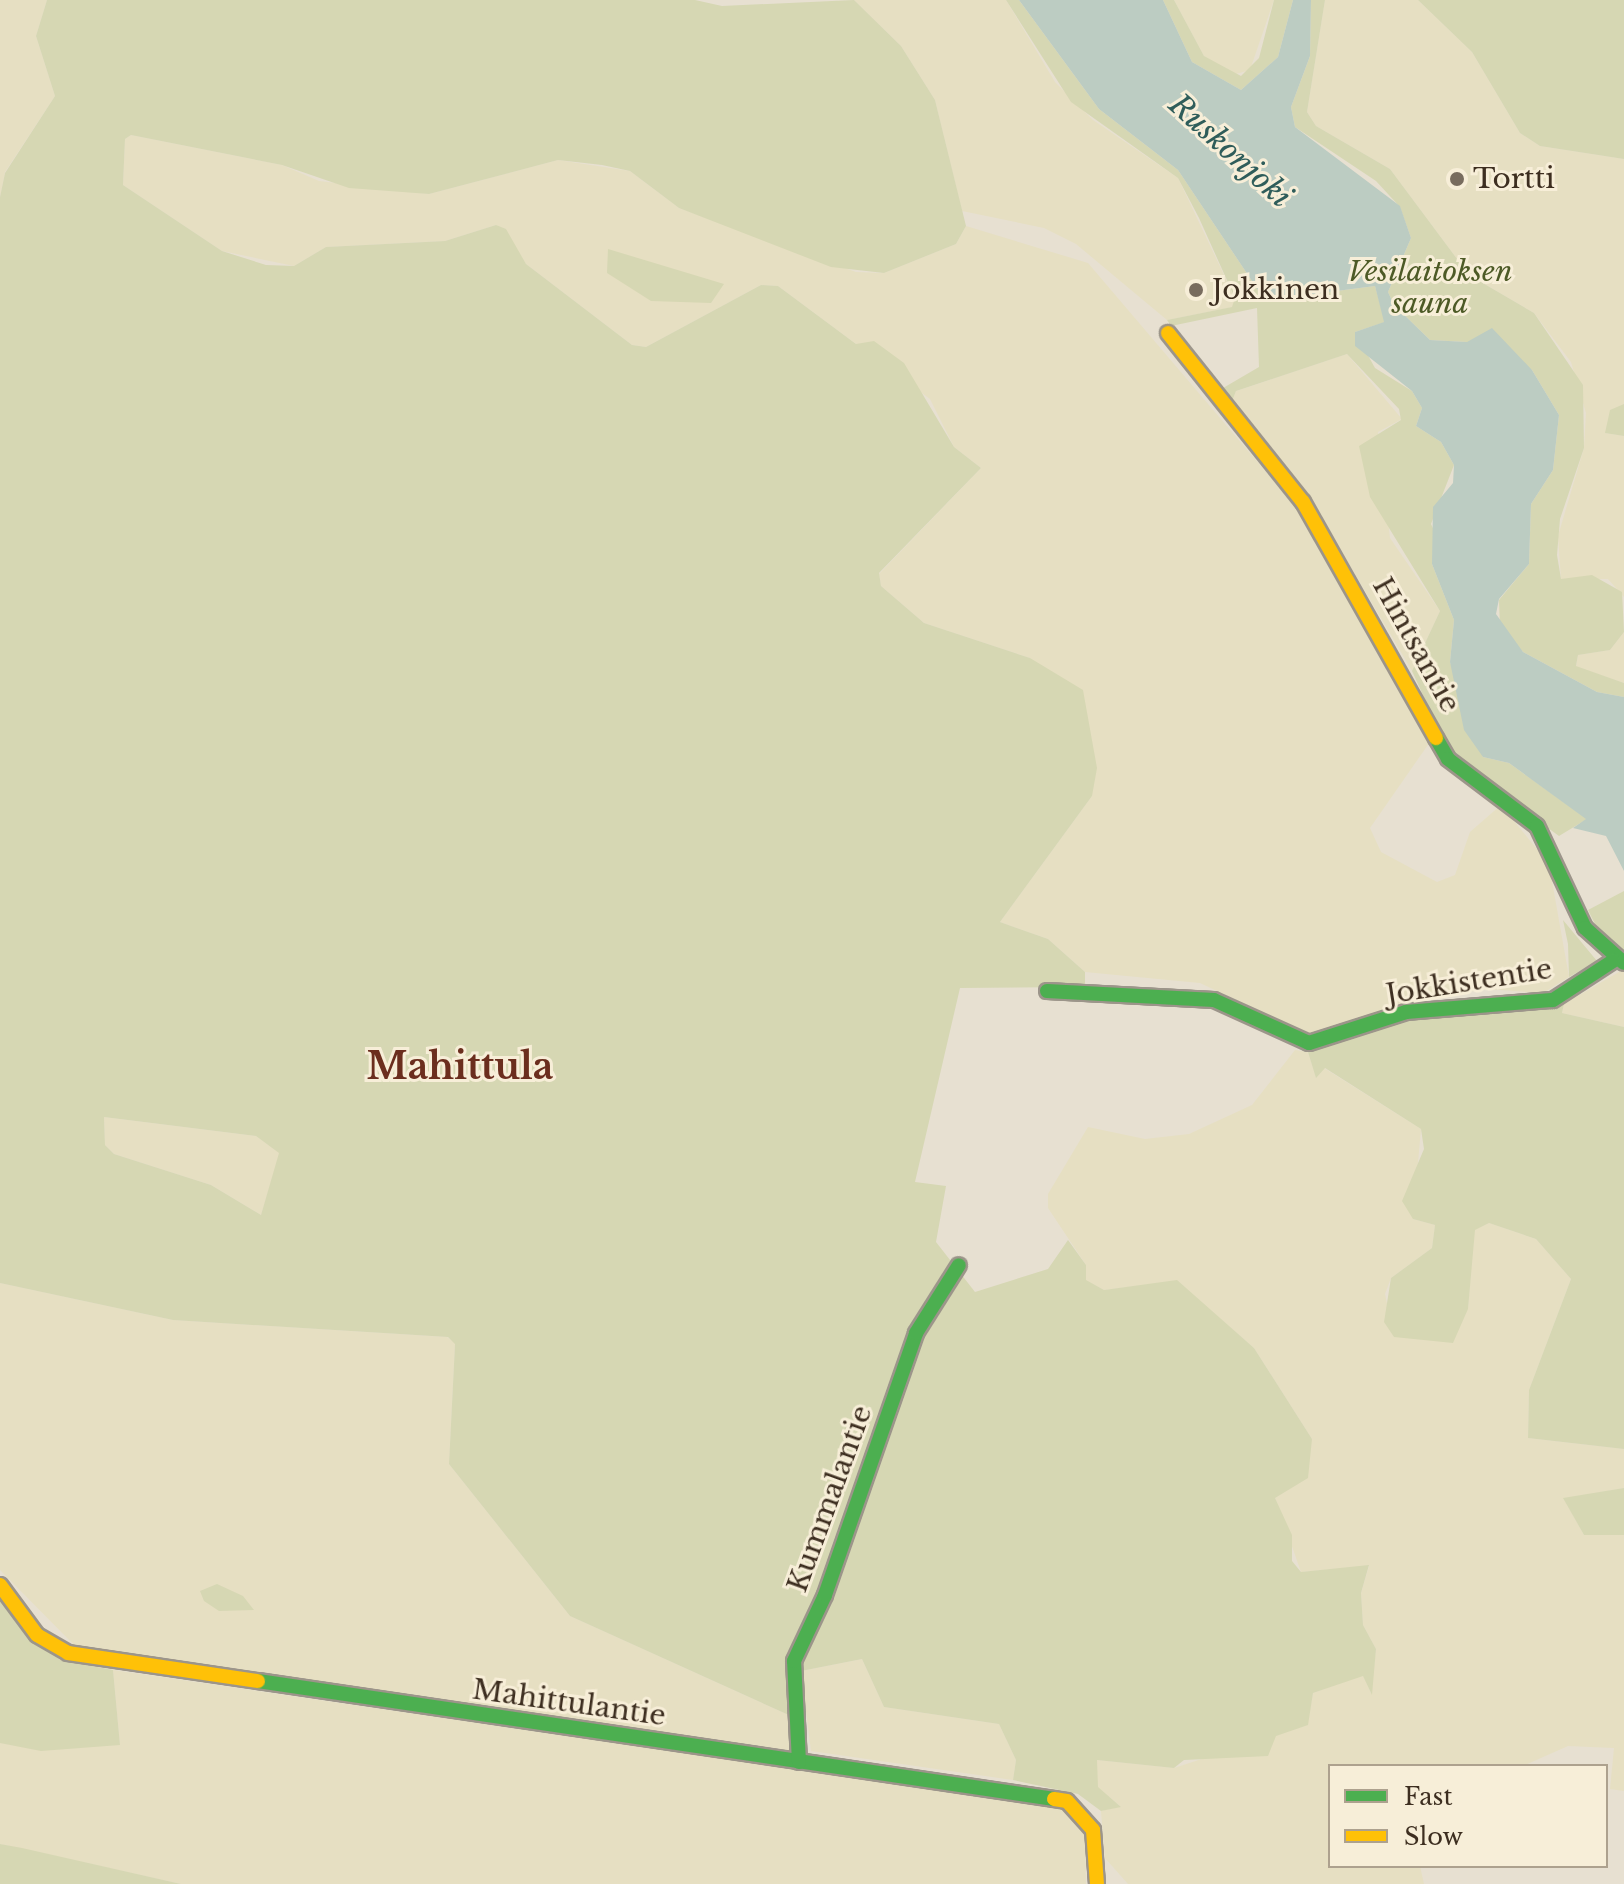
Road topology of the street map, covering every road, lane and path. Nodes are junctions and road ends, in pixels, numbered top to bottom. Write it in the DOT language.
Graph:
graph roads {
  1 [pos="1168,333"];
  2 [pos="1619,962"];
  3 [pos="1047,991"];
  4 [pos="959,1265"];
  5 [pos="0,1585"];
  6 [pos="799,1762"];
  7 [pos="1097,1884"];
  1 -- 2 [label="street, Hintsantie"];
  2 -- 3 [label="street, Jokkistentie"];
  4 -- 6 [label="street, Kummalantie"];
  5 -- 6 [label="street, Mahittulantie"];
  6 -- 7 [label="street, Mahittulantie"];
}
